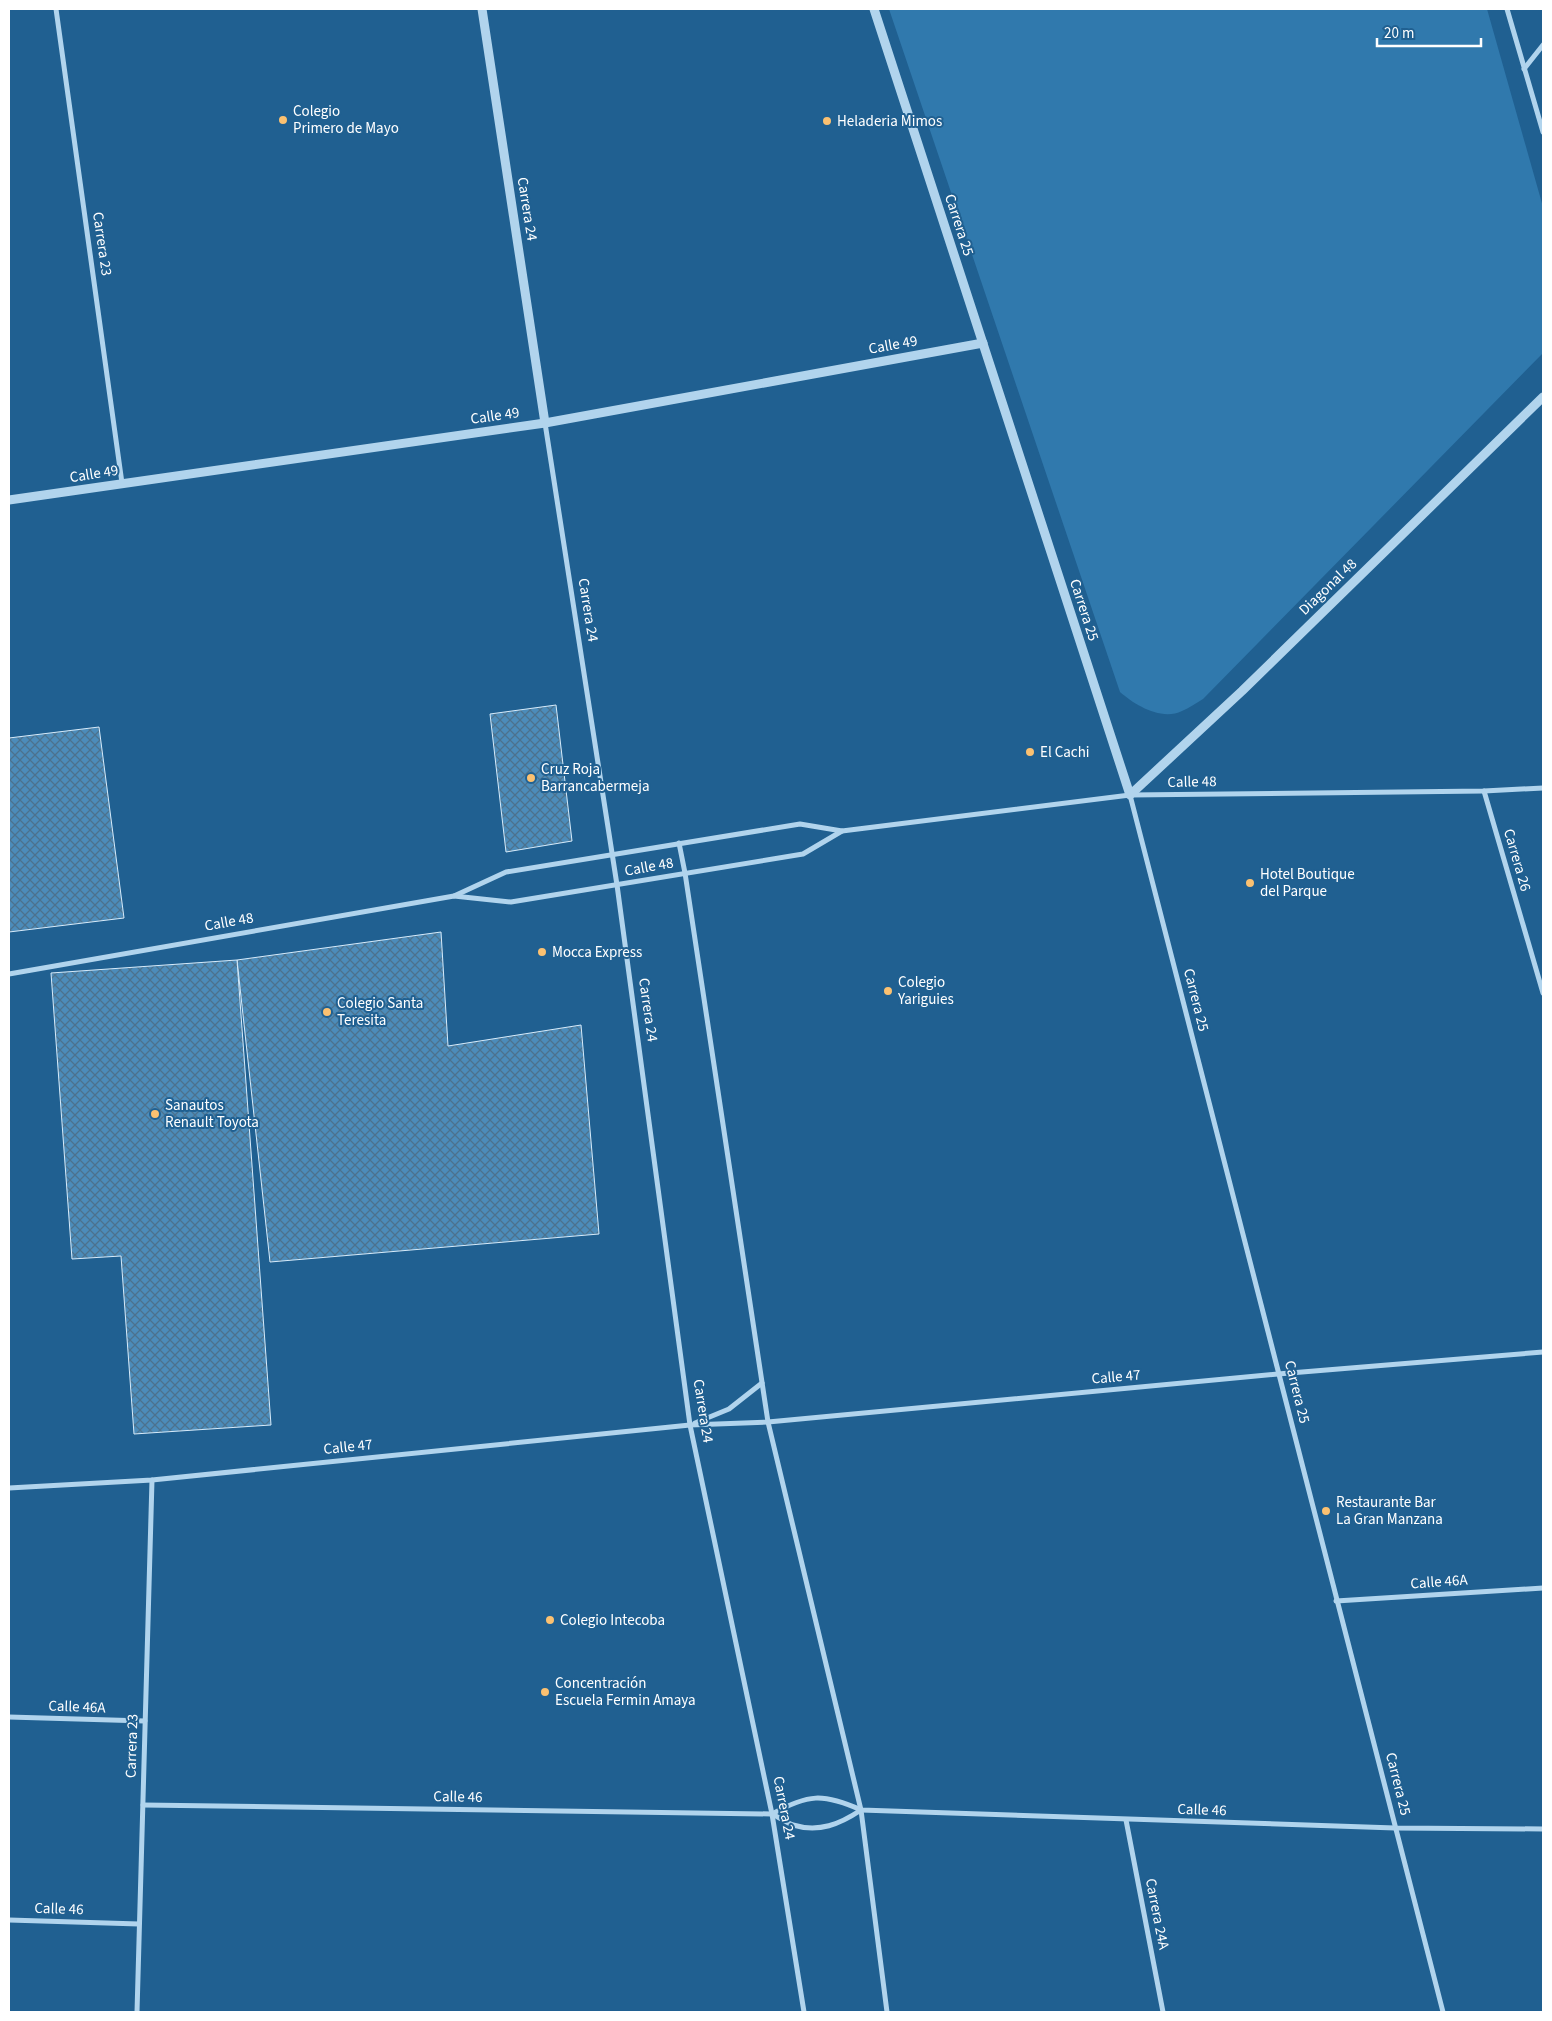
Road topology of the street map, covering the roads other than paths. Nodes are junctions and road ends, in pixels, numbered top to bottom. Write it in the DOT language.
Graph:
graph roads {
  1 [pos="56,9"];
  2 [pos="482,9"];
  3 [pos="874,9"];
  4 [pos="1507,9"];
  5 [pos="1543,45"];
  6 [pos="1524,68"];
  7 [pos="1543,132"];
  8 [pos="982,343"];
  9 [pos="1543,397"];
  10 [pos="545,423"];
  11 [pos="122,483"];
  12 [pos="9,500"];
  13 [pos="1543,788"];
  14 [pos="1484,791"];
  15 [pos="1130,795"];
  16 [pos="842,831"];
  17 [pos="679,843"];
  18 [pos="612,855"];
  19 [pos="686,873"];
  20 [pos="617,885"];
  21 [pos="454,896"];
  22 [pos="9,974"];
  23 [pos="1543,993"];
  24 [pos="1543,1352"];
  25 [pos="1278,1374"];
  26 [pos="762,1383"];
  27 [pos="768,1422"];
  28 [pos="690,1425"];
  29 [pos="152,1480"];
  30 [pos="9,1488"];
  31 [pos="1543,1588"];
  32 [pos="1336,1601"];
  33 [pos="9,1717"];
  34 [pos="145,1721"];
  35 [pos="143,1805"];
  36 [pos="861,1810"];
  37 [pos="772,1814"];
  38 [pos="1126,1820"];
  39 [pos="1395,1828"];
  40 [pos="1543,1829"];
  41 [pos="9,1920"];
  42 [pos="139,1924"];
  43 [pos="136,2012"];
  44 [pos="804,2012"];
  45 [pos="887,2012"];
  46 [pos="1163,2012"];
  47 [pos="1443,2012"];
  1 -- 11 [label="street, Carrera 23"];
  2 -- 10 [label="street, Carrera 24"];
  3 -- 8 [label="street, Carrera 25"];
  4 -- 6 [label="street"];
  5 -- 6 [label="street"];
  6 -- 7 [label="street"];
  8 -- 10 [label="street, Calle 49"];
  8 -- 15 [label="street, Carrera 25"];
  9 -- 15 [label="street, Diagonal 48"];
  10 -- 11 [label="street, Calle 49"];
  10 -- 18 [label="street, Carrera 24"];
  11 -- 12 [label="street, Calle 49"];
  13 -- 14 [label="street, Calle 48"];
  14 -- 15 [label="street, Calle 48"];
  14 -- 23 [label="street, Carrera 26"];
  15 -- 16 [label="street, Calle 48"];
  15 -- 25 [label="street, Carrera 25"];
  16 -- 17 [label="street, Calle 48"];
  16 -- 19 [label="street, Calle 48"];
  17 -- 18 [label="street, Calle 48"];
  17 -- 19 [label="street"];
  18 -- 20 [label="street, Carrera 24"];
  18 -- 21 [label="street, Calle 48"];
  19 -- 20 [label="street, Calle 48"];
  19 -- 26 [label="street"];
  20 -- 21 [label="street, Calle 48"];
  20 -- 28 [label="street, Carrera 24"];
  21 -- 22 [label="street, Calle 48"];
  24 -- 25 [label="street, Calle 47"];
  25 -- 27 [label="street, Calle 47"];
  25 -- 32 [label="street, Carrera 25"];
  26 -- 27 [label="street"];
  26 -- 28 [label="street, Calle 47"];
  27 -- 28 [label="street, Calle 47"];
  27 -- 36 [label="street"];
  28 -- 29 [label="street, Calle 47"];
  28 -- 37 [label="street, Carrera 24"];
  29 -- 30 [label="street, Calle 47"];
  29 -- 34 [label="street, Carrera 23"];
  31 -- 32 [label="street, Calle 46A"];
  32 -- 39 [label="street, Carrera 25"];
  33 -- 34 [label="street, Calle 46A"];
  34 -- 35 [label="street, Carrera 23"];
  35 -- 37 [label="street, Calle 46"];
  35 -- 42 [label="street, Carrera 23"];
  36 -- 37 [label="street, Calle 46"];
  36 -- 37 [label="street, Calle 46"];
  36 -- 38 [label="street, Calle 46"];
  36 -- 45 [label="street"];
  37 -- 44 [label="street, Carrera 24"];
  38 -- 39 [label="street, Calle 46"];
  38 -- 46 [label="street, Carrera 24A"];
  39 -- 40 [label="street, Calle 46"];
  39 -- 47 [label="street, Carrera 25"];
  41 -- 42 [label="street, Calle 46"];
  42 -- 43 [label="street, Carrera 23"];
}
